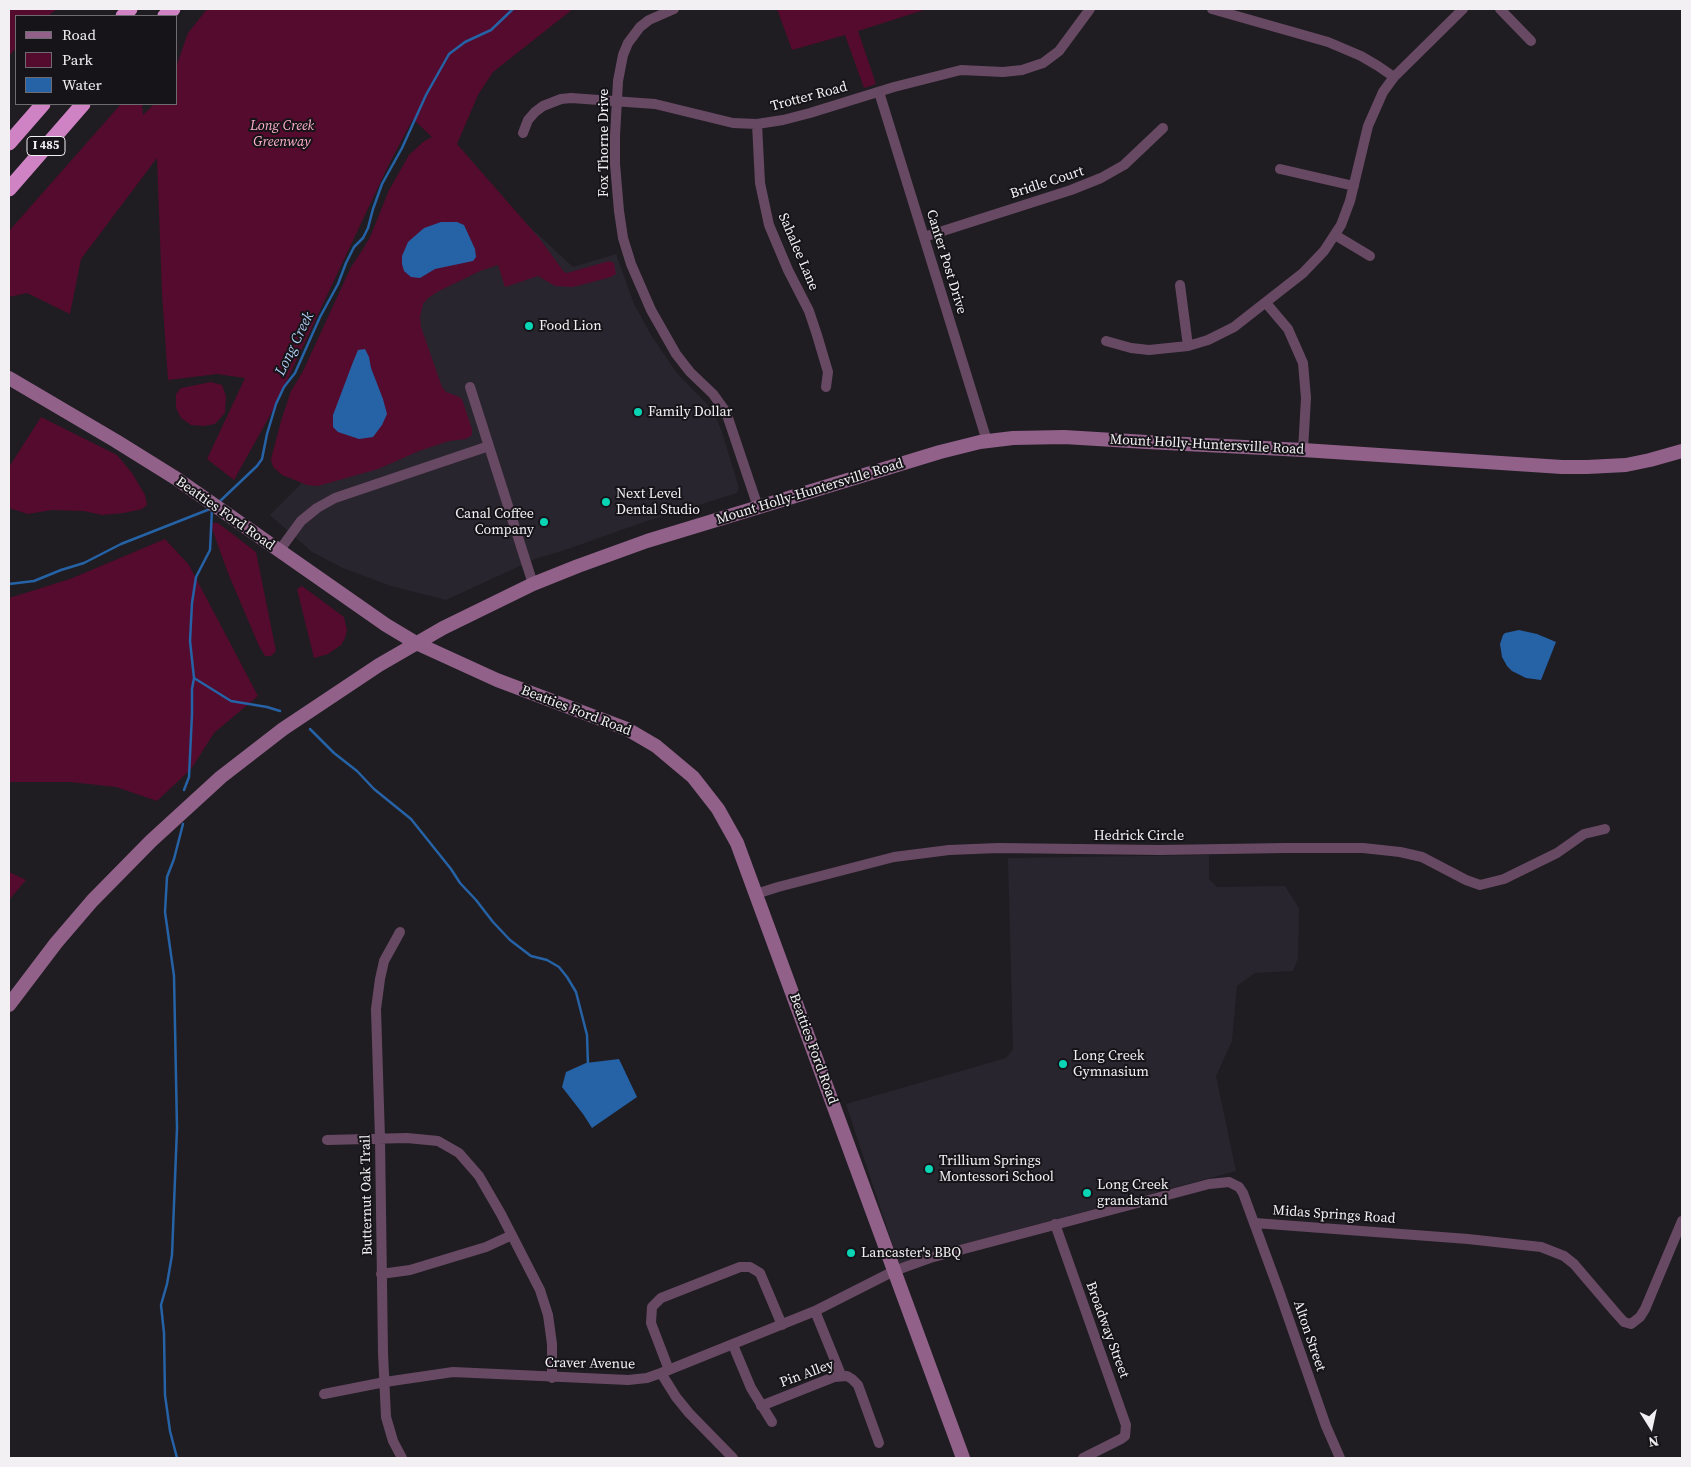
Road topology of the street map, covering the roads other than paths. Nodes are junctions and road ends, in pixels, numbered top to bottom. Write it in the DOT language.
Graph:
graph roads {
  1 [pos="674,9"];
  2 [pos="1090,9"];
  3 [pos="1212,9"];
  4 [pos="1463,9"];
  5 [pos="1500,9"];
  6 [pos="1531,41"];
  7 [pos="1394,77"];
  8 [pos="879,92"];
  9 [pos="618,100"];
  10 [pos="42,105"];
  11 [pos="82,105"];
  12 [pos="757,124"];
  13 [pos="1163,128"];
  14 [pos="523,133"];
  15 [pos="9,143"];
  16 [pos="1280,169"];
  17 [pos="1354,186"];
  18 [pos="9,189"];
  19 [pos="1336,236"];
  20 [pos="924,237"];
  21 [pos="1370,256"];
  22 [pos="1180,285"];
  23 [pos="1266,303"];
  24 [pos="1106,341"];
  25 [pos="1188,346"];
  26 [pos="9,378"];
  27 [pos="470,387"];
  28 [pos="826,387"];
  29 [pos="987,441"];
  30 [pos="489,446"];
  31 [pos="1302,450"];
  32 [pos="1682,452"];
  33 [pos="758,507"];
  34 [pos="279,551"];
  35 [pos="534,584"];
  36 [pos="416,643"];
  37 [pos="1605,829"];
  38 [pos="756,894"];
  39 [pos="400,932"];
  40 [pos="9,1005"];
  41 [pos="380,1139"];
  42 [pos="326,1140"];
  43 [pos="1682,1221"];
  44 [pos="1255,1223"];
  45 [pos="1055,1224"];
  46 [pos="512,1235"];
  47 [pos="894,1271"];
  48 [pos="382,1274"];
  49 [pos="815,1311"];
  50 [pos="782,1325"];
  51 [pos="733,1345"];
  52 [pos="665,1372"];
  53 [pos="841,1375"];
  54 [pos="552,1378"];
  55 [pos="385,1382"];
  56 [pos="324,1394"];
  57 [pos="761,1406"];
  58 [pos="772,1422"];
  59 [pos="880,1443"];
  60 [pos="402,1458"];
  61 [pos="733,1458"];
  62 [pos="963,1458"];
  63 [pos="1083,1458"];
  64 [pos="1340,1458"];
  1 -- 9 [label="street, Fox Thorne Drive"];
  2 -- 8 [label="street, Trotter Road"];
  3 -- 7 [label="street"];
  4 -- 7 [label="street"];
  5 -- 6 [label="street"];
  7 -- 17 [label="street"];
  8 -- 12 [label="street, Trotter Road"];
  8 -- 20 [label="street, Canter Post Drive"];
  9 -- 12 [label="street, Trotter Road"];
  9 -- 14 [label="street, Trotter Road"];
  9 -- 33 [label="street, Fox Thorne Drive"];
  10 -- 15 [label="highway, I 485"];
  11 -- 18 [label="highway, I 485"];
  12 -- 28 [label="street, Sahalee Lane"];
  13 -- 20 [label="street, Bridle Court"];
  16 -- 17 [label="street"];
  17 -- 19 [label="street"];
  19 -- 21 [label="street"];
  19 -- 23 [label="street"];
  20 -- 29 [label="street, Canter Post Drive"];
  22 -- 25 [label="street"];
  23 -- 25 [label="street"];
  23 -- 31 [label="street"];
  24 -- 25 [label="street"];
  26 -- 34 [label="main road, Beatties Ford Road"];
  27 -- 30 [label="street"];
  29 -- 31 [label="main road, Mount Holly-Huntersville Road"];
  29 -- 33 [label="main road, Mount Holly-Huntersville Road"];
  30 -- 34 [label="street"];
  30 -- 35 [label="street"];
  31 -- 32 [label="main road, Mount Holly-Huntersville Road"];
  33 -- 35 [label="main road, Mount Holly-Huntersville Road"];
  34 -- 36 [label="main road, Beatties Ford Road"];
  35 -- 36 [label="main road, Mount Holly-Huntersville Road"];
  36 -- 38 [label="main road, Beatties Ford Road"];
  36 -- 40 [label="main road, Mount Holly-Huntersville Road"];
  37 -- 38 [label="street, Hedrick Circle"];
  38 -- 47 [label="main road, Beatties Ford Road"];
  39 -- 41 [label="street, Butternut Oak Trail"];
  41 -- 42 [label="street"];
  41 -- 46 [label="street"];
  41 -- 48 [label="street, Butternut Oak Trail"];
  43 -- 44 [label="street, Midas Springs Road"];
  44 -- 45 [label="street, Midas Springs Road"];
  44 -- 64 [label="street, Alton Street"];
  45 -- 47 [label="street, Midas Springs Road"];
  45 -- 63 [label="street, Broadway Street"];
  46 -- 48 [label="street"];
  46 -- 54 [label="street"];
  47 -- 49 [label="street, Craver Avenue"];
  47 -- 62 [label="main road, Beatties Ford Road"];
  48 -- 55 [label="street, Butternut Oak Trail"];
  49 -- 50 [label="street, Craver Avenue"];
  49 -- 53 [label="street"];
  50 -- 51 [label="street, Craver Avenue"];
  50 -- 52 [label="street"];
  51 -- 52 [label="street, Craver Avenue"];
  51 -- 57 [label="street"];
  52 -- 54 [label="street, Craver Avenue"];
  52 -- 61 [label="street"];
  53 -- 57 [label="street, Pin Alley"];
  53 -- 59 [label="street, Pin Alley"];
  54 -- 55 [label="street, Craver Avenue"];
  55 -- 56 [label="street, Craver Avenue"];
  55 -- 60 [label="street, Butternut Oak Trail"];
  57 -- 58 [label="street"];
}
